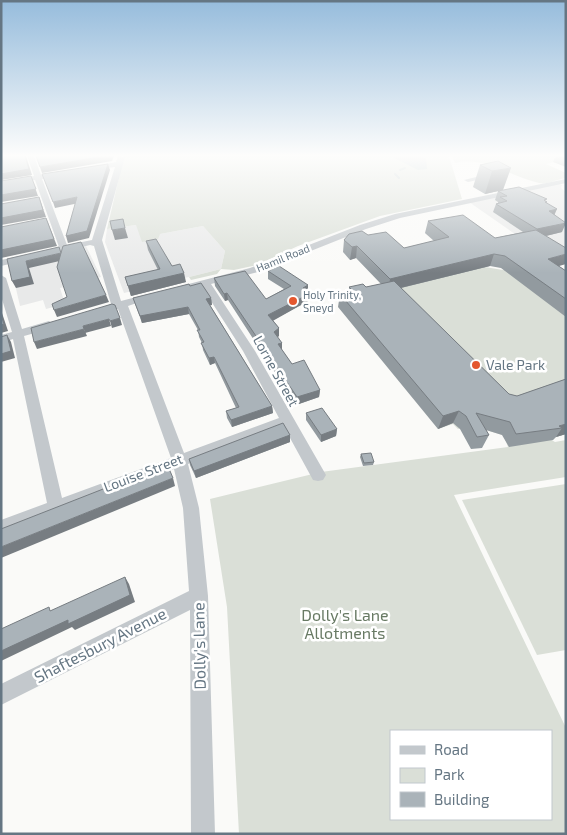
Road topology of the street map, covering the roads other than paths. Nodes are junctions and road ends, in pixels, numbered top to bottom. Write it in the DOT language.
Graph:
graph roads {
  1 [pos="40,195"];
  2 [pos="109,195"];
  3 [pos="501,195"];
  4 [pos="95,241"];
  5 [pos="64,248"];
  6 [pos="1,263"];
  7 [pos="1,278"];
  8 [pos="205,282"];
  9 [pos="119,305"];
  10 [pos="88,314"];
  11 [pos="62,322"];
  12 [pos="18,334"];
  13 [pos="1,339"];
  14 [pos="286,420"];
  15 [pos="179,460"];
  16 [pos="318,475"];
  17 [pos="56,506"];
  18 [pos="1,528"];
  19 [pos="199,596"];
  20 [pos="1,695"];
  21 [pos="203,834"];
  1 -- 5 [label="street"];
  2 -- 4 [label="street"];
  3 -- 8 [label="street, Hamil Road"];
  4 -- 5 [label="street"];
  4 -- 9 [label="street, Dolly's Lane"];
  5 -- 6 [label="street"];
  7 -- 12 [label="street"];
  8 -- 9 [label="street, Hamil Road"];
  8 -- 14 [label="street, Lorne Street"];
  9 -- 10 [label="street, Hamil Road"];
  9 -- 15 [label="street, Dolly's Lane"];
  11 -- 12 [label="street"];
  12 -- 13 [label="street"];
  12 -- 17 [label="street"];
  14 -- 15 [label="street, Louise Street"];
  14 -- 16 [label="street, Lorne Street"];
  15 -- 17 [label="street, Louise Street"];
  15 -- 19 [label="street, Dolly's Lane"];
  17 -- 18 [label="street, Louise Street"];
  19 -- 20 [label="street, Shaftesbury Avenue"];
  19 -- 21 [label="street, Dolly's Lane"];
}
